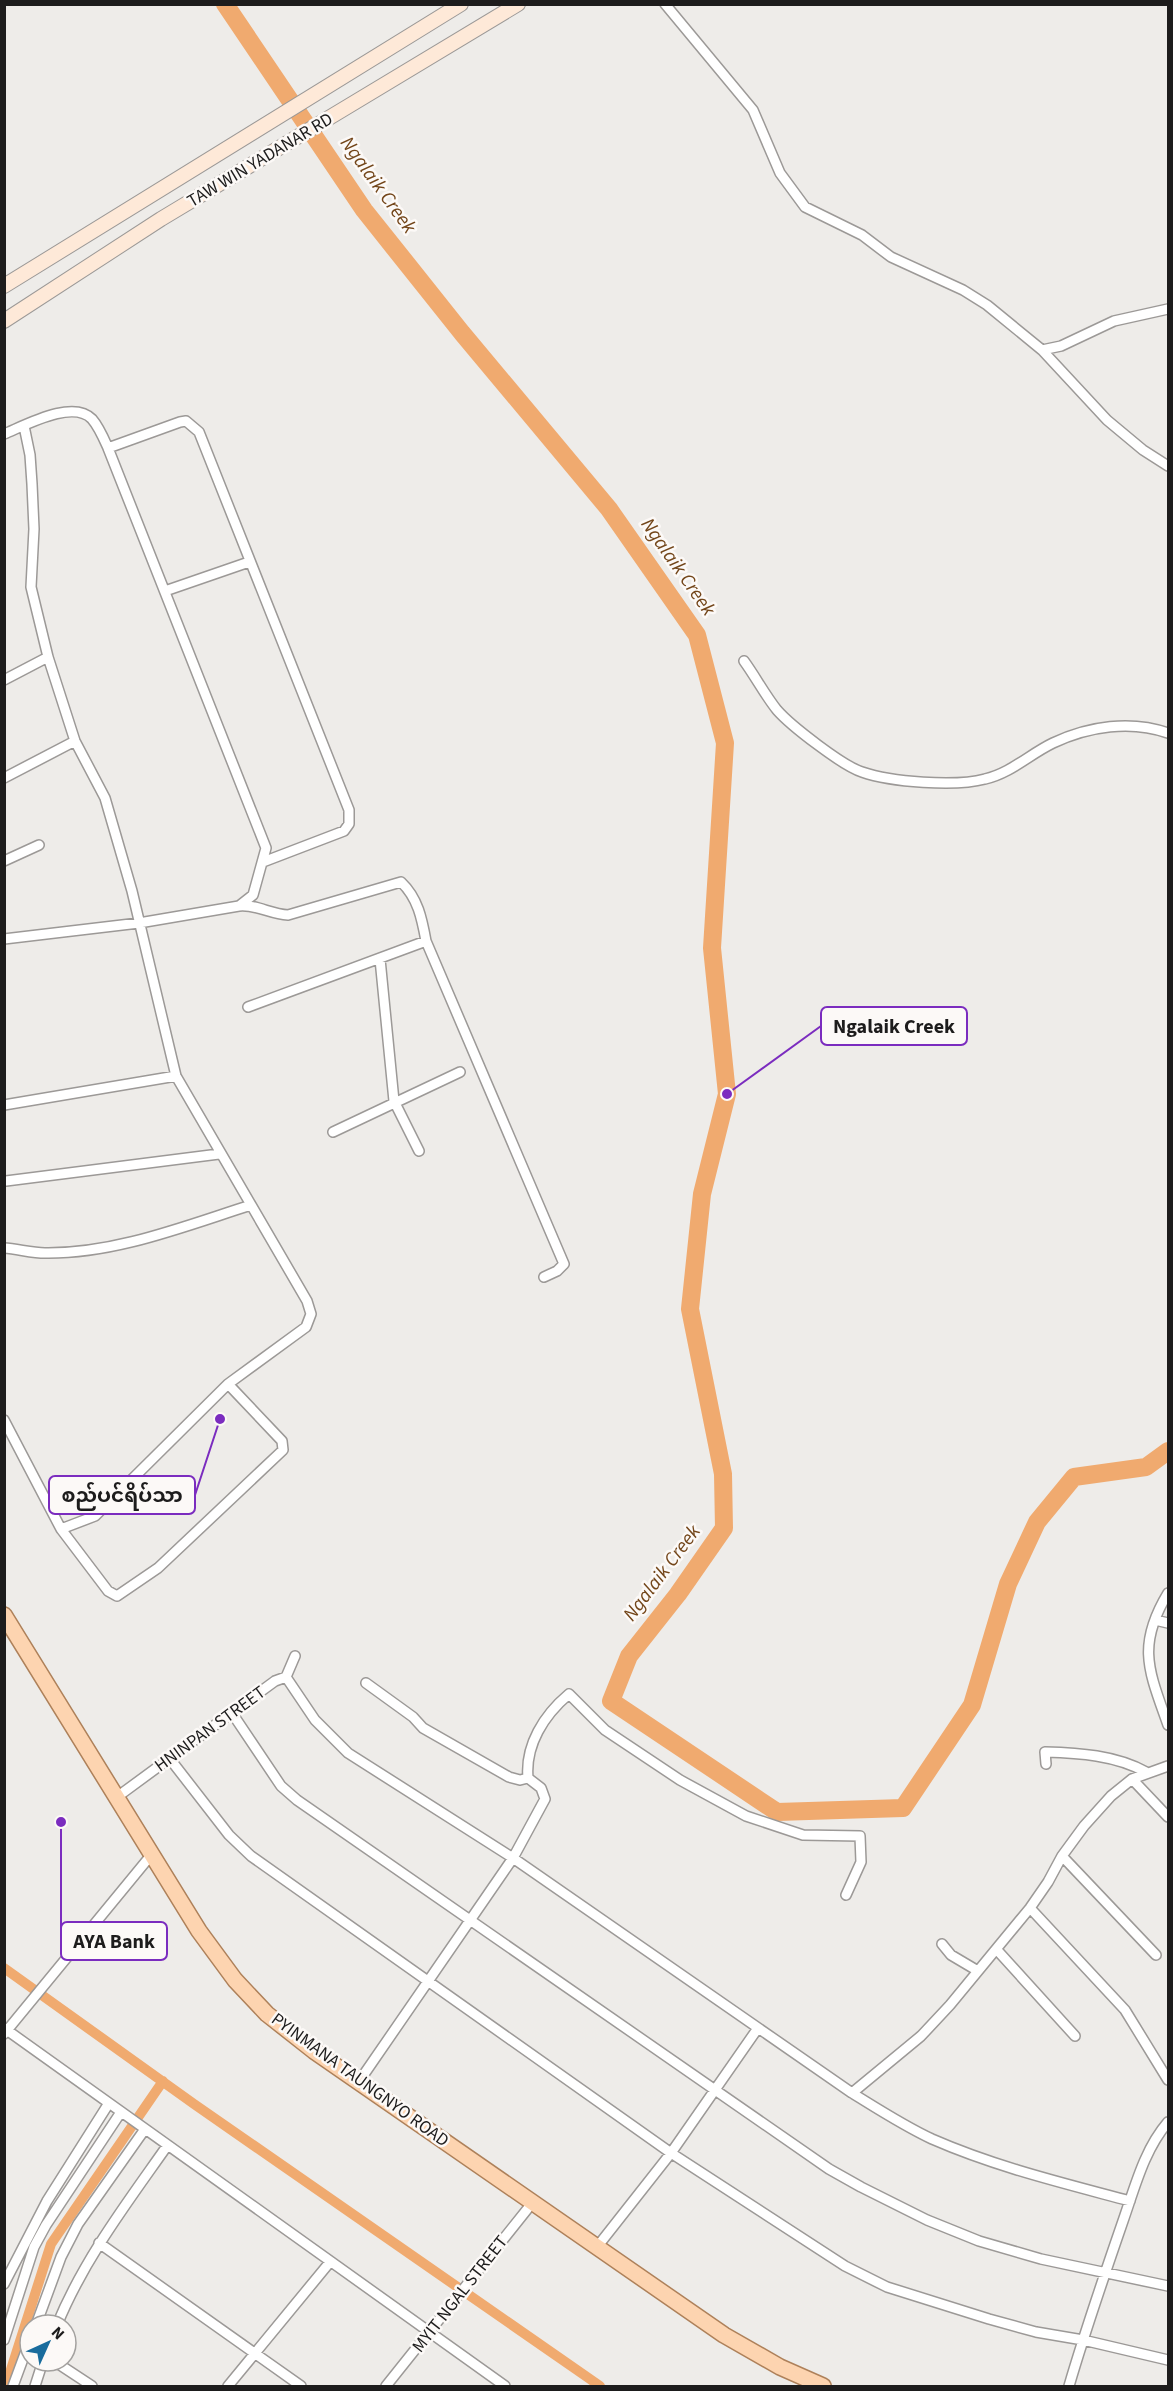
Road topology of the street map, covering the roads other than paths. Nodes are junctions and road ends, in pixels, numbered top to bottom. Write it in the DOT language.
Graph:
graph roads {
  1 [pos="461,4"];
  2 [pos="518,4"];
  3 [pos="665,4"];
  4 [pos="4,286"];
  5 [pos="1168,309"];
  6 [pos="4,321"];
  7 [pos="1042,350"];
  8 [pos="24,426"];
  9 [pos="4,434"];
  10 [pos="108,448"];
  11 [pos="1168,466"];
  12 [pos="249,562"];
  13 [pos="165,591"];
  14 [pos="48,657"];
  15 [pos="744,661"];
  16 [pos="4,680"];
  17 [pos="1168,733"];
  18 [pos="75,741"];
  19 [pos="4,778"];
  20 [pos="39,845"];
  21 [pos="4,861"];
  22 [pos="263,862"];
  23 [pos="239,906"];
  24 [pos="139,923"];
  25 [pos="4,939"];
  26 [pos="426,941"];
  27 [pos="380,959"];
  28 [pos="248,1007"];
  29 [pos="460,1072"];
  30 [pos="176,1076"];
  31 [pos="395,1103"];
  32 [pos="4,1105"];
  33 [pos="333,1132"];
  34 [pos="418,1151"];
  35 [pos="219,1154"];
  36 [pos="5,1181"];
  37 [pos="250,1205"];
  38 [pos="4,1248"];
  39 [pos="544,1277"];
  40 [pos="228,1384"];
  41 [pos="4,1420"];
  42 [pos="61,1528"];
  43 [pos="1168,1593"];
  44 [pos="4,1615"];
  45 [pos="1155,1620"];
  46 [pos="1168,1623"];
  47 [pos="296,1656"];
  48 [pos="286,1677"];
  49 [pos="366,1683"];
  50 [pos="232,1713"];
  51 [pos="1168,1725"];
  52 [pos="170,1759"];
  53 [pos="1046,1764"];
  54 [pos="1168,1766"];
  55 [pos="1146,1772"];
  56 [pos="528,1778"];
  57 [pos="1132,1779"];
  58 [pos="117,1797"];
  59 [pos="1168,1817"];
  60 [pos="152,1854"];
  61 [pos="1062,1856"];
  62 [pos="513,1858"];
  63 [pos="846,1895"];
  64 [pos="1030,1908"];
  65 [pos="470,1921"];
  66 [pos="942,1944"];
  67 [pos="997,1950"];
  68 [pos="1156,1955"];
  69 [pos="978,1971"];
  70 [pos="429,1981"];
  71 [pos="758,2028"];
  72 [pos="6,2031"];
  73 [pos="1075,2036"];
  74 [pos="1168,2080"];
  75 [pos="358,2083"];
  76 [pos="716,2090"];
  77 [pos="852,2093"];
  78 [pos="109,2103"];
  79 [pos="124,2114"];
  80 [pos="1168,2122"];
  81 [pos="142,2127"];
  82 [pos="167,2146"];
  83 [pos="671,2153"];
  84 [pos="1130,2201"];
  85 [pos="533,2202"];
  86 [pos="99,2243"];
  87 [pos="597,2247"];
  88 [pos="330,2262"];
  89 [pos="1105,2273"];
  90 [pos="4,2284"];
  91 [pos="1168,2286"];
  92 [pos="40,2313"];
  93 [pos="62,2313"];
  94 [pos="430,2333"];
  95 [pos="4,2340"];
  96 [pos="1083,2340"];
  97 [pos="255,2354"];
  98 [pos="1168,2360"];
  99 [pos="72,2373"];
  100 [pos="92,2386"];
  101 [pos="228,2386"];
  102 [pos="301,2386"];
  103 [pos="386,2386"];
  104 [pos="505,2386"];
  105 [pos="823,2386"];
  106 [pos="1069,2386"];
  1 -- 4 [label="main road, TAW WIN YADANAR RD"];
  2 -- 6 [label="main road, TAW WIN YADANAR RD"];
  3 -- 7 [label="street"];
  5 -- 7 [label="street"];
  7 -- 11 [label="street"];
  8 -- 9 [label="street"];
  8 -- 10 [label="street"];
  8 -- 14 [label="street"];
  10 -- 12 [label="street"];
  10 -- 13 [label="street"];
  12 -- 13 [label="street"];
  12 -- 22 [label="street"];
  13 -- 22 [label="street"];
  14 -- 16 [label="street"];
  14 -- 18 [label="street"];
  15 -- 17 [label="street"];
  18 -- 19 [label="street"];
  18 -- 24 [label="street"];
  20 -- 21 [label="street"];
  22 -- 23 [label="street"];
  23 -- 24 [label="street"];
  23 -- 26 [label="street"];
  24 -- 25 [label="street"];
  24 -- 30 [label="street"];
  26 -- 27 [label="street"];
  26 -- 39 [label="street"];
  27 -- 28 [label="street"];
  27 -- 31 [label="street"];
  29 -- 31 [label="street"];
  30 -- 32 [label="street"];
  30 -- 35 [label="street"];
  31 -- 33 [label="street"];
  31 -- 34 [label="street"];
  35 -- 36 [label="street"];
  35 -- 37 [label="street"];
  37 -- 38 [label="street"];
  37 -- 40 [label="street"];
  40 -- 42 [label="street"];
  40 -- 42 [label="street"];
  41 -- 42 [label="street"];
  43 -- 45 [label="street"];
  44 -- 58 [label="main road, PYINMANA TAUNGNYO ROAD"];
  45 -- 46 [label="street"];
  45 -- 51 [label="street"];
  47 -- 48 [label="street, HNINPAN STREET"];
  48 -- 50 [label="street, HNINPAN STREET"];
  48 -- 62 [label="street"];
  49 -- 56 [label="street"];
  50 -- 52 [label="street, HNINPAN STREET"];
  50 -- 65 [label="street"];
  52 -- 58 [label="street, HNINPAN STREET"];
  52 -- 70 [label="street"];
  53 -- 55 [label="street"];
  54 -- 55 [label="street"];
  55 -- 57 [label="street"];
  56 -- 62 [label="street"];
  56 -- 63 [label="street"];
  57 -- 59 [label="street"];
  57 -- 61 [label="street"];
  58 -- 60 [label="main road, PYINMANA TAUNGNYO ROAD"];
  60 -- 72 [label="street"];
  60 -- 75 [label="main road, PYINMANA TAUNGNYO ROAD"];
  61 -- 64 [label="street"];
  61 -- 68 [label="street"];
  62 -- 65 [label="street"];
  62 -- 71 [label="street"];
  64 -- 67 [label="street"];
  64 -- 74 [label="street"];
  65 -- 70 [label="street"];
  65 -- 76 [label="street"];
  66 -- 69 [label="street"];
  67 -- 69 [label="street"];
  67 -- 73 [label="street"];
  69 -- 77 [label="street"];
  70 -- 75 [label="street"];
  70 -- 83 [label="street"];
  71 -- 76 [label="street"];
  71 -- 77 [label="street"];
  72 -- 78 [label="street"];
  75 -- 85 [label="main road, PYINMANA TAUNGNYO ROAD"];
  76 -- 83 [label="street"];
  76 -- 89 [label="street"];
  77 -- 84 [label="street"];
  78 -- 79 [label="street"];
  78 -- 90 [label="street"];
  79 -- 81 [label="street"];
  79 -- 95 [label="street"];
  80 -- 84 [label="street"];
  81 -- 82 [label="street"];
  81 -- 92 [label="street"];
  82 -- 86 [label="street"];
  82 -- 88 [label="street"];
  83 -- 87 [label="street"];
  83 -- 96 [label="street"];
  84 -- 89 [label="street"];
  85 -- 87 [label="main road, PYINMANA TAUNGNYO ROAD"];
  85 -- 94 [label="street, MYIT NGAL STREET"];
  86 -- 93 [label="street"];
  86 -- 97 [label="street"];
  87 -- 105 [label="main road, PYINMANA TAUNGNYO ROAD"];
  88 -- 94 [label="street"];
  88 -- 97 [label="street"];
  89 -- 91 [label="street"];
  89 -- 96 [label="street"];
  94 -- 103 [label="street, MYIT NGAL STREET"];
  94 -- 104 [label="street"];
  96 -- 98 [label="street"];
  96 -- 106 [label="street"];
  97 -- 101 [label="street"];
  97 -- 102 [label="street"];
  99 -- 100 [label="street"];
}
